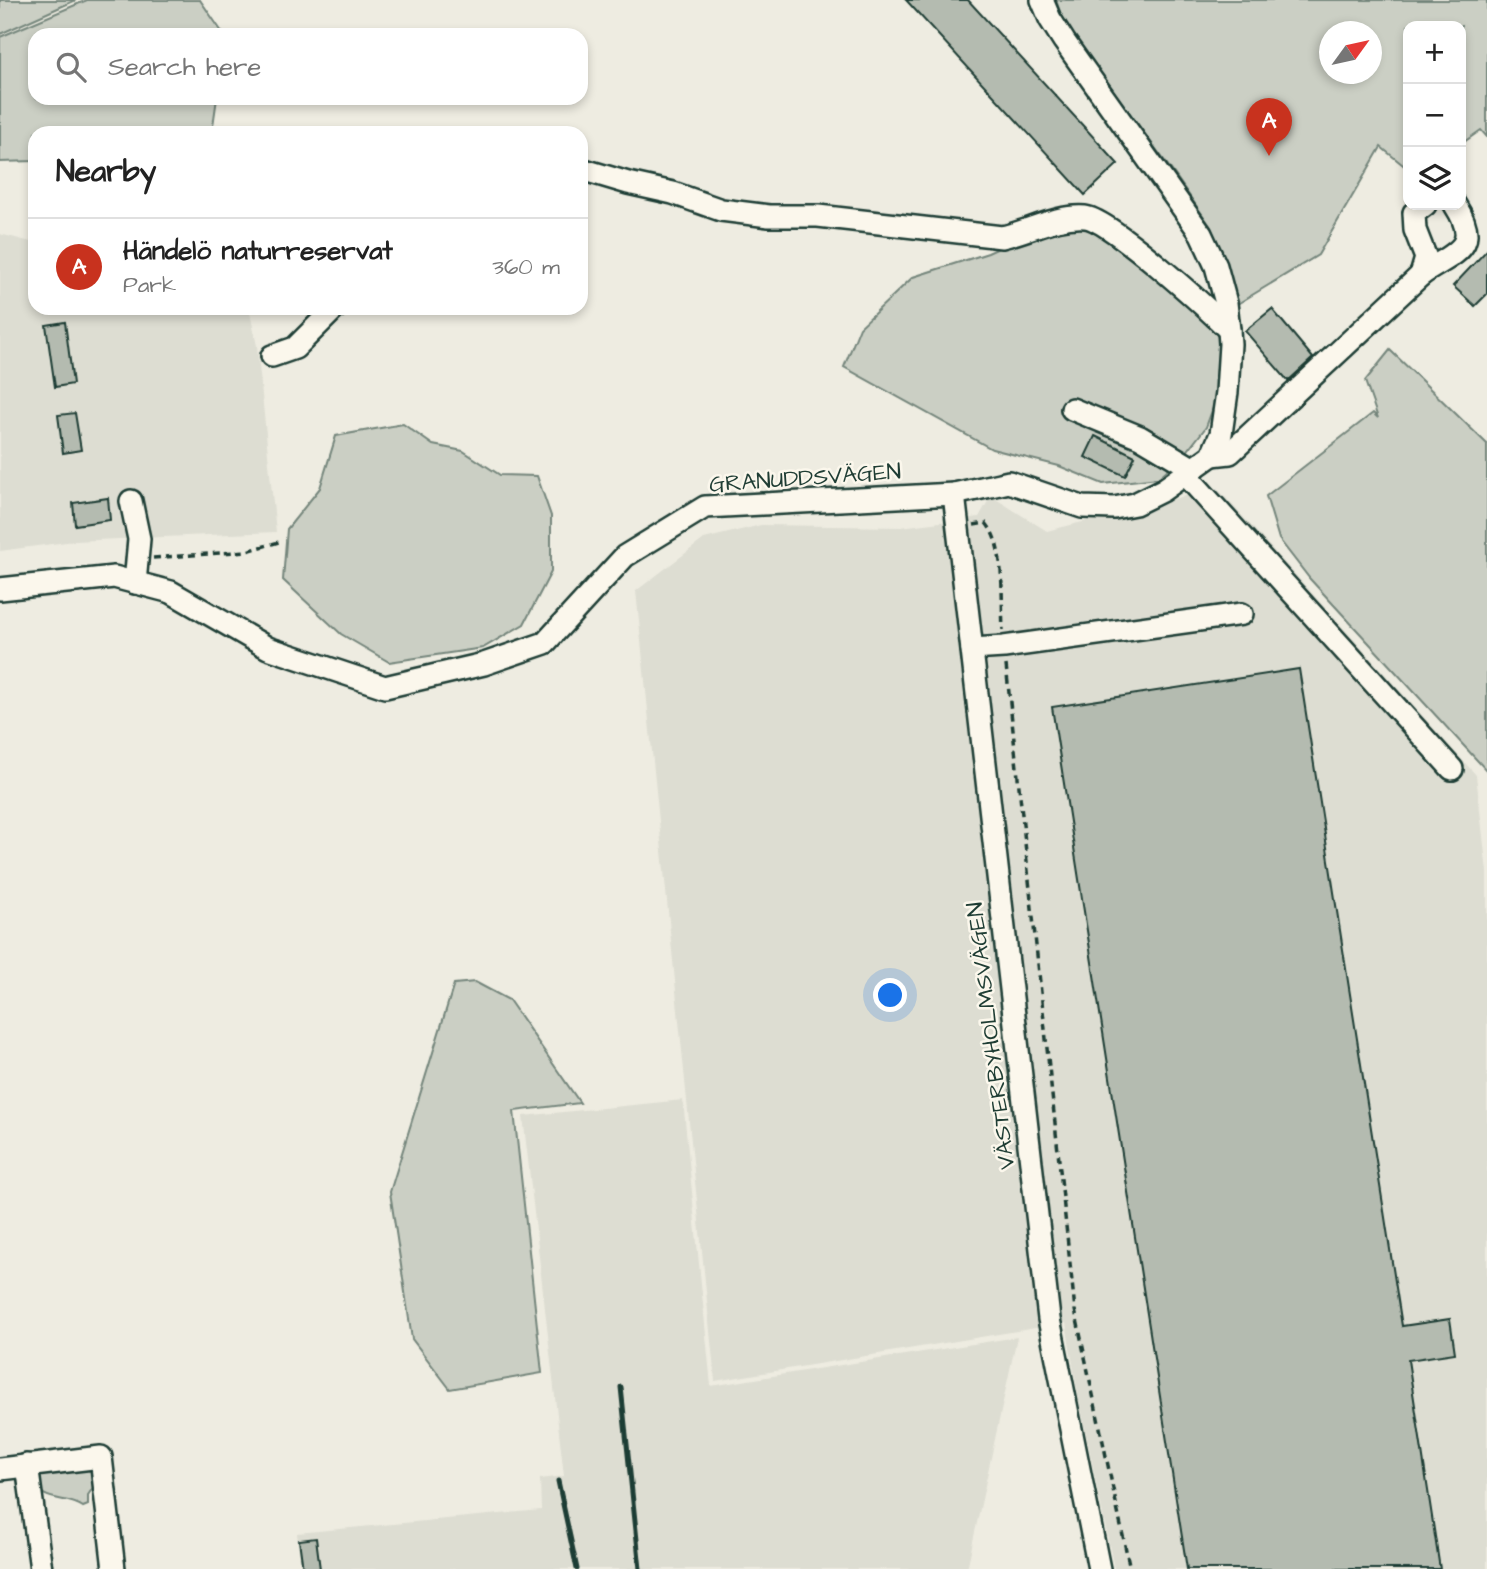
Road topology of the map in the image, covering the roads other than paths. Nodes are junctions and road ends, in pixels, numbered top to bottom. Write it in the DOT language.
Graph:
graph roads {
  1 [pos="1042,0"];
  2 [pos="588,171"];
  3 [pos="1419,210"];
  4 [pos="1459,210"];
  5 [pos="1421,275"];
  6 [pos="328,315"];
  7 [pos="1229,330"];
  8 [pos="272,356"];
  9 [pos="1072,409"];
  10 [pos="1212,455"];
  11 [pos="1191,472"];
  12 [pos="954,494"];
  13 [pos="131,501"];
  14 [pos="135,583"];
  15 [pos="0,589"];
  16 [pos="1242,614"];
  17 [pos="972,649"];
  18 [pos="1452,769"];
  19 [pos="27,1465"];
  20 [pos="0,1469"];
  21 [pos="41,1569"];
  22 [pos="114,1569"];
  23 [pos="1099,1569"];
  1 -- 7 [label="street"];
  2 -- 7 [label="street"];
  3 -- 5 [label="street"];
  4 -- 5 [label="street, GRANUDDSVÄGEN"];
  5 -- 10 [label="street, GRANUDDSVÄGEN"];
  6 -- 8 [label="street"];
  7 -- 10 [label="street"];
  9 -- 11 [label="street"];
  10 -- 11 [label="street, GRANUDDSVÄGEN"];
  11 -- 12 [label="street, GRANUDDSVÄGEN"];
  11 -- 18 [label="street"];
  12 -- 14 [label="street, GRANUDDSVÄGEN"];
  12 -- 17 [label="street, VÄSTERBYHOLMSVÄGEN"];
  13 -- 14 [label="street"];
  14 -- 15 [label="street, GRANUDDSVÄGEN"];
  16 -- 17 [label="street"];
  17 -- 23 [label="street, VÄSTERBYHOLMSVÄGEN"];
  19 -- 20 [label="street"];
  19 -- 21 [label="street"];
  19 -- 22 [label="street"];
}
